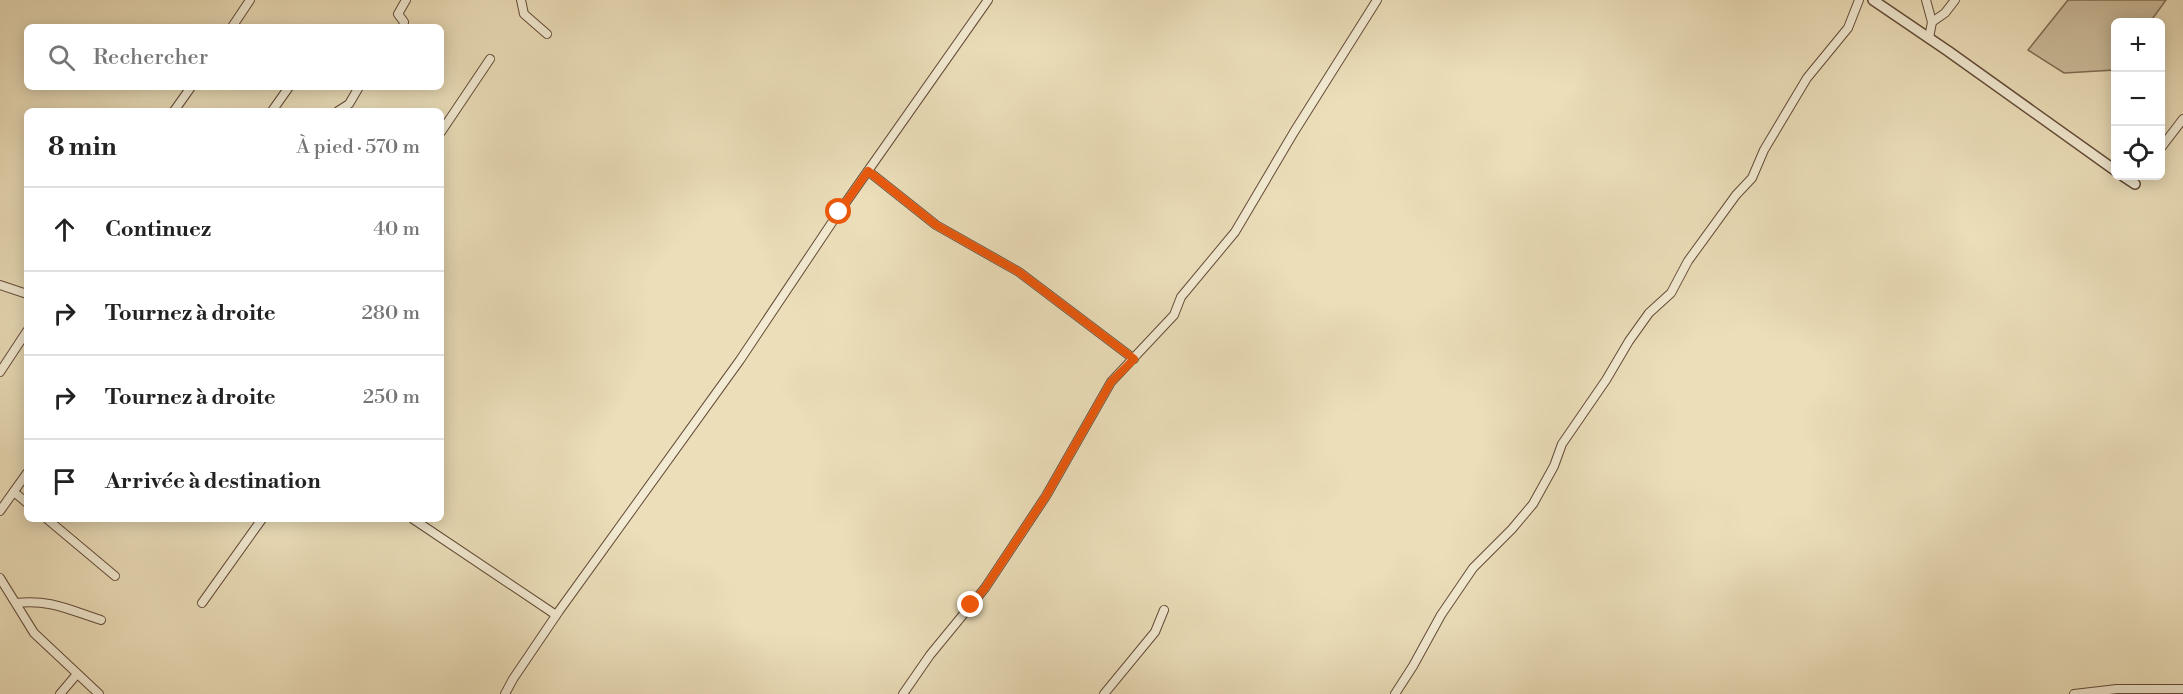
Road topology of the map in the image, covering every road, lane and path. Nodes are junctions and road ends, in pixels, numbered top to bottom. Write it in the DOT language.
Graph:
graph roads {
  1 [pos="250,0"];
  2 [pos="406,0"];
  3 [pos="521,0"];
  4 [pos="988,0"];
  5 [pos="1377,0"];
  6 [pos="1859,0"];
  7 [pos="1873,0"];
  8 [pos="1926,0"];
  9 [pos="1955,0"];
  10 [pos="1932,22"];
  11 [pos="234,24"];
  12 [pos="404,24"];
  13 [pos="547,34"];
  14 [pos="1929,38"];
  15 [pos="490,59"];
  16 [pos="189,90"];
  17 [pos="287,90"];
  18 [pos="357,90"];
  19 [pos="176,108"];
  20 [pos="274,108"];
  21 [pos="343,108"];
  22 [pos="2183,119"];
  23 [pos="444,128"];
  24 [pos="2165,142"];
  25 [pos="2111,168"];
  26 [pos="868,171"];
  27 [pos="0,285"];
  28 [pos="24,293"];
  29 [pos="24,336"];
  30 [pos="1134,359"];
  31 [pos="0,372"];
  32 [pos="24,477"];
  33 [pos="14,492"];
  34 [pos="24,500"];
  35 [pos="0,511"];
  36 [pos="51,522"];
  37 [pos="260,522"];
  38 [pos="417,522"];
  39 [pos="115,576"];
  40 [pos="0,578"];
  41 [pos="16,603"];
  42 [pos="202,603"];
  43 [pos="1164,610"];
  44 [pos="556,615"];
  45 [pos="101,620"];
  46 [pos="77,674"];
  47 [pos="2183,689"];
  48 [pos="60,694"];
  49 [pos="99,694"];
  50 [pos="505,694"];
  51 [pos="903,694"];
  52 [pos="1104,694"];
  53 [pos="1395,694"];
  54 [pos="2074,694"];
  1 -- 11 [label="street"];
  2 -- 12 [label="street"];
  3 -- 13 [label="street"];
  4 -- 26 [label="street"];
  5 -- 30 [label="street"];
  6 -- 53 [label="street"];
  7 -- 14 [label="street"];
  8 -- 10 [label="street"];
  9 -- 10 [label="street"];
  10 -- 14 [label="street"];
  14 -- 25 [label="street"];
  15 -- 23 [label="street"];
  16 -- 19 [label="street"];
  17 -- 20 [label="street"];
  18 -- 21 [label="street"];
  22 -- 24 [label="street"];
  26 -- 30 [label="street"];
  26 -- 44 [label="street"];
  27 -- 28 [label="street"];
  29 -- 31 [label="street"];
  30 -- 51 [label="street"];
  32 -- 33 [label="street"];
  33 -- 34 [label="street"];
  33 -- 35 [label="street"];
  36 -- 39 [label="street"];
  37 -- 42 [label="street"];
  38 -- 44 [label="street"];
  40 -- 41 [label="street"];
  41 -- 45 [label="street"];
  41 -- 46 [label="street"];
  43 -- 52 [label="street"];
  44 -- 50 [label="street"];
  46 -- 48 [label="street"];
  46 -- 49 [label="street"];
  47 -- 54 [label="street"];
}
